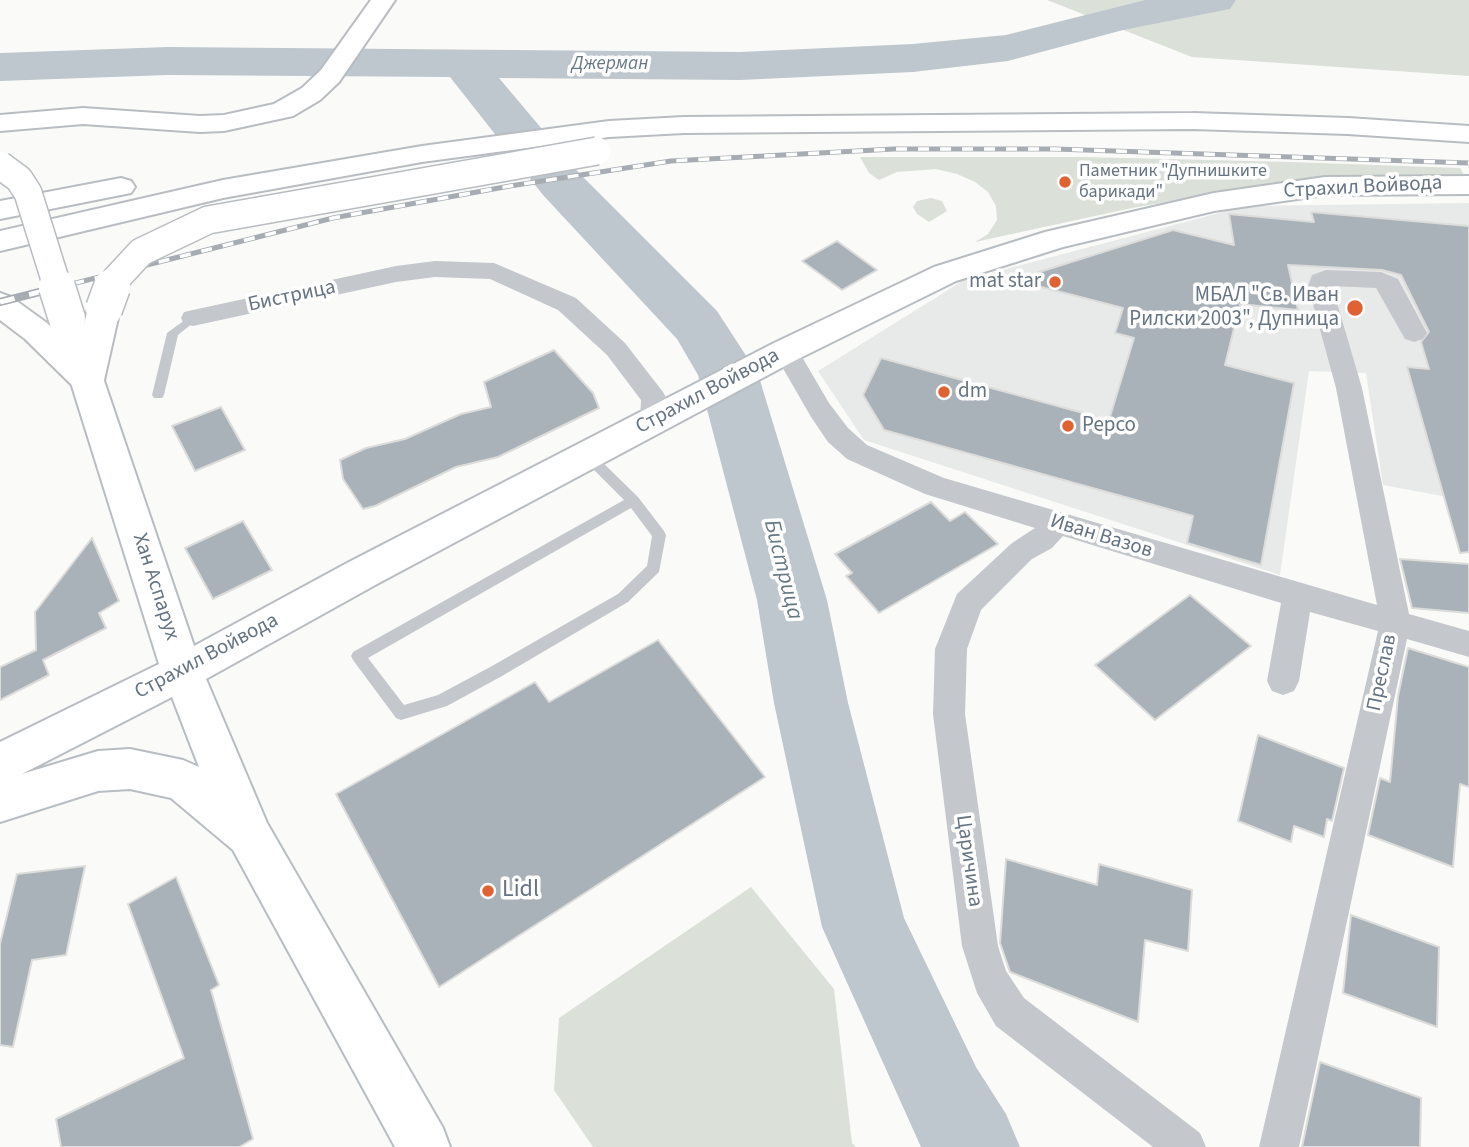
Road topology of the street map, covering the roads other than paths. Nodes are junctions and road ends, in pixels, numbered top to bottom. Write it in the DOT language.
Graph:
graph roads {
  1 [pos="378,7"];
  2 [pos="1469,113"];
  3 [pos="0,122"];
  4 [pos="498,132"];
  5 [pos="582,132"];
  6 [pos="1469,134"];
  7 [pos="0,164"];
  8 [pos="202,172"];
  9 [pos="1469,185"];
  10 [pos="0,210"];
  11 [pos="0,218"];
  12 [pos="0,241"];
  13 [pos="0,304"];
  14 [pos="193,318"];
  15 [pos="1414,333"];
  16 [pos="786,351"];
  17 [pos="87,380"];
  18 [pos="158,396"];
  19 [pos="667,415"];
  20 [pos="588,456"];
  21 [pos="633,501"];
  22 [pos="1056,524"];
  23 [pos="1297,596"];
  24 [pos="1395,622"];
  25 [pos="1469,644"];
  26 [pos="182,672"];
  27 [pos="1283,681"];
  28 [pos="0,763"];
  29 [pos="0,801"];
  30 [pos="250,837"];
  31 [pos="424,1147"];
  32 [pos="1186,1147"];
  33 [pos="1279,1147"];
  1 -- 3 [label="main road"];
  2 -- 5 [label="main road"];
  4 -- 5 [label="main road"];
  4 -- 8 [label="main road"];
  4 -- 12 [label="main road"];
  5 -- 6 [label="main road"];
  5 -- 17 [label="main road, bridge"];
  7 -- 17 [label="main road, Хан Аспарух, bridge"];
  8 -- 10 [label="main road"];
  8 -- 11 [label="main road"];
  9 -- 16 [label="main road, Страхил Войвода"];
  13 -- 17 [label="main road"];
  14 -- 18 [label="lane"];
  14 -- 19 [label="street, Бистрица"];
  15 -- 24 [label="street, Преслав"];
  16 -- 19 [label="main road, Страхил Войвода"];
  16 -- 22 [label="street, Иван Вазов"];
  17 -- 26 [label="main road, Хан Аспарух"];
  19 -- 20 [label="main road, Страхил Войвода"];
  20 -- 21 [label="lane"];
  20 -- 26 [label="main road, Страхил Войвода"];
  21 -- 21 [label="lane"];
  22 -- 23 [label="street, Иван Вазов"];
  22 -- 32 [label="street, Царичина"];
  23 -- 24 [label="street, Иван Вазов"];
  23 -- 27 [label="street"];
  24 -- 25 [label="street, Иван Вазов"];
  24 -- 33 [label="street, Преслав"];
  26 -- 28 [label="main road, Страхил Войвода"];
  26 -- 30 [label="main road, Хан Аспарух"];
  29 -- 30 [label="main road"];
  30 -- 31 [label="main road, Хан Аспарух"];
}
